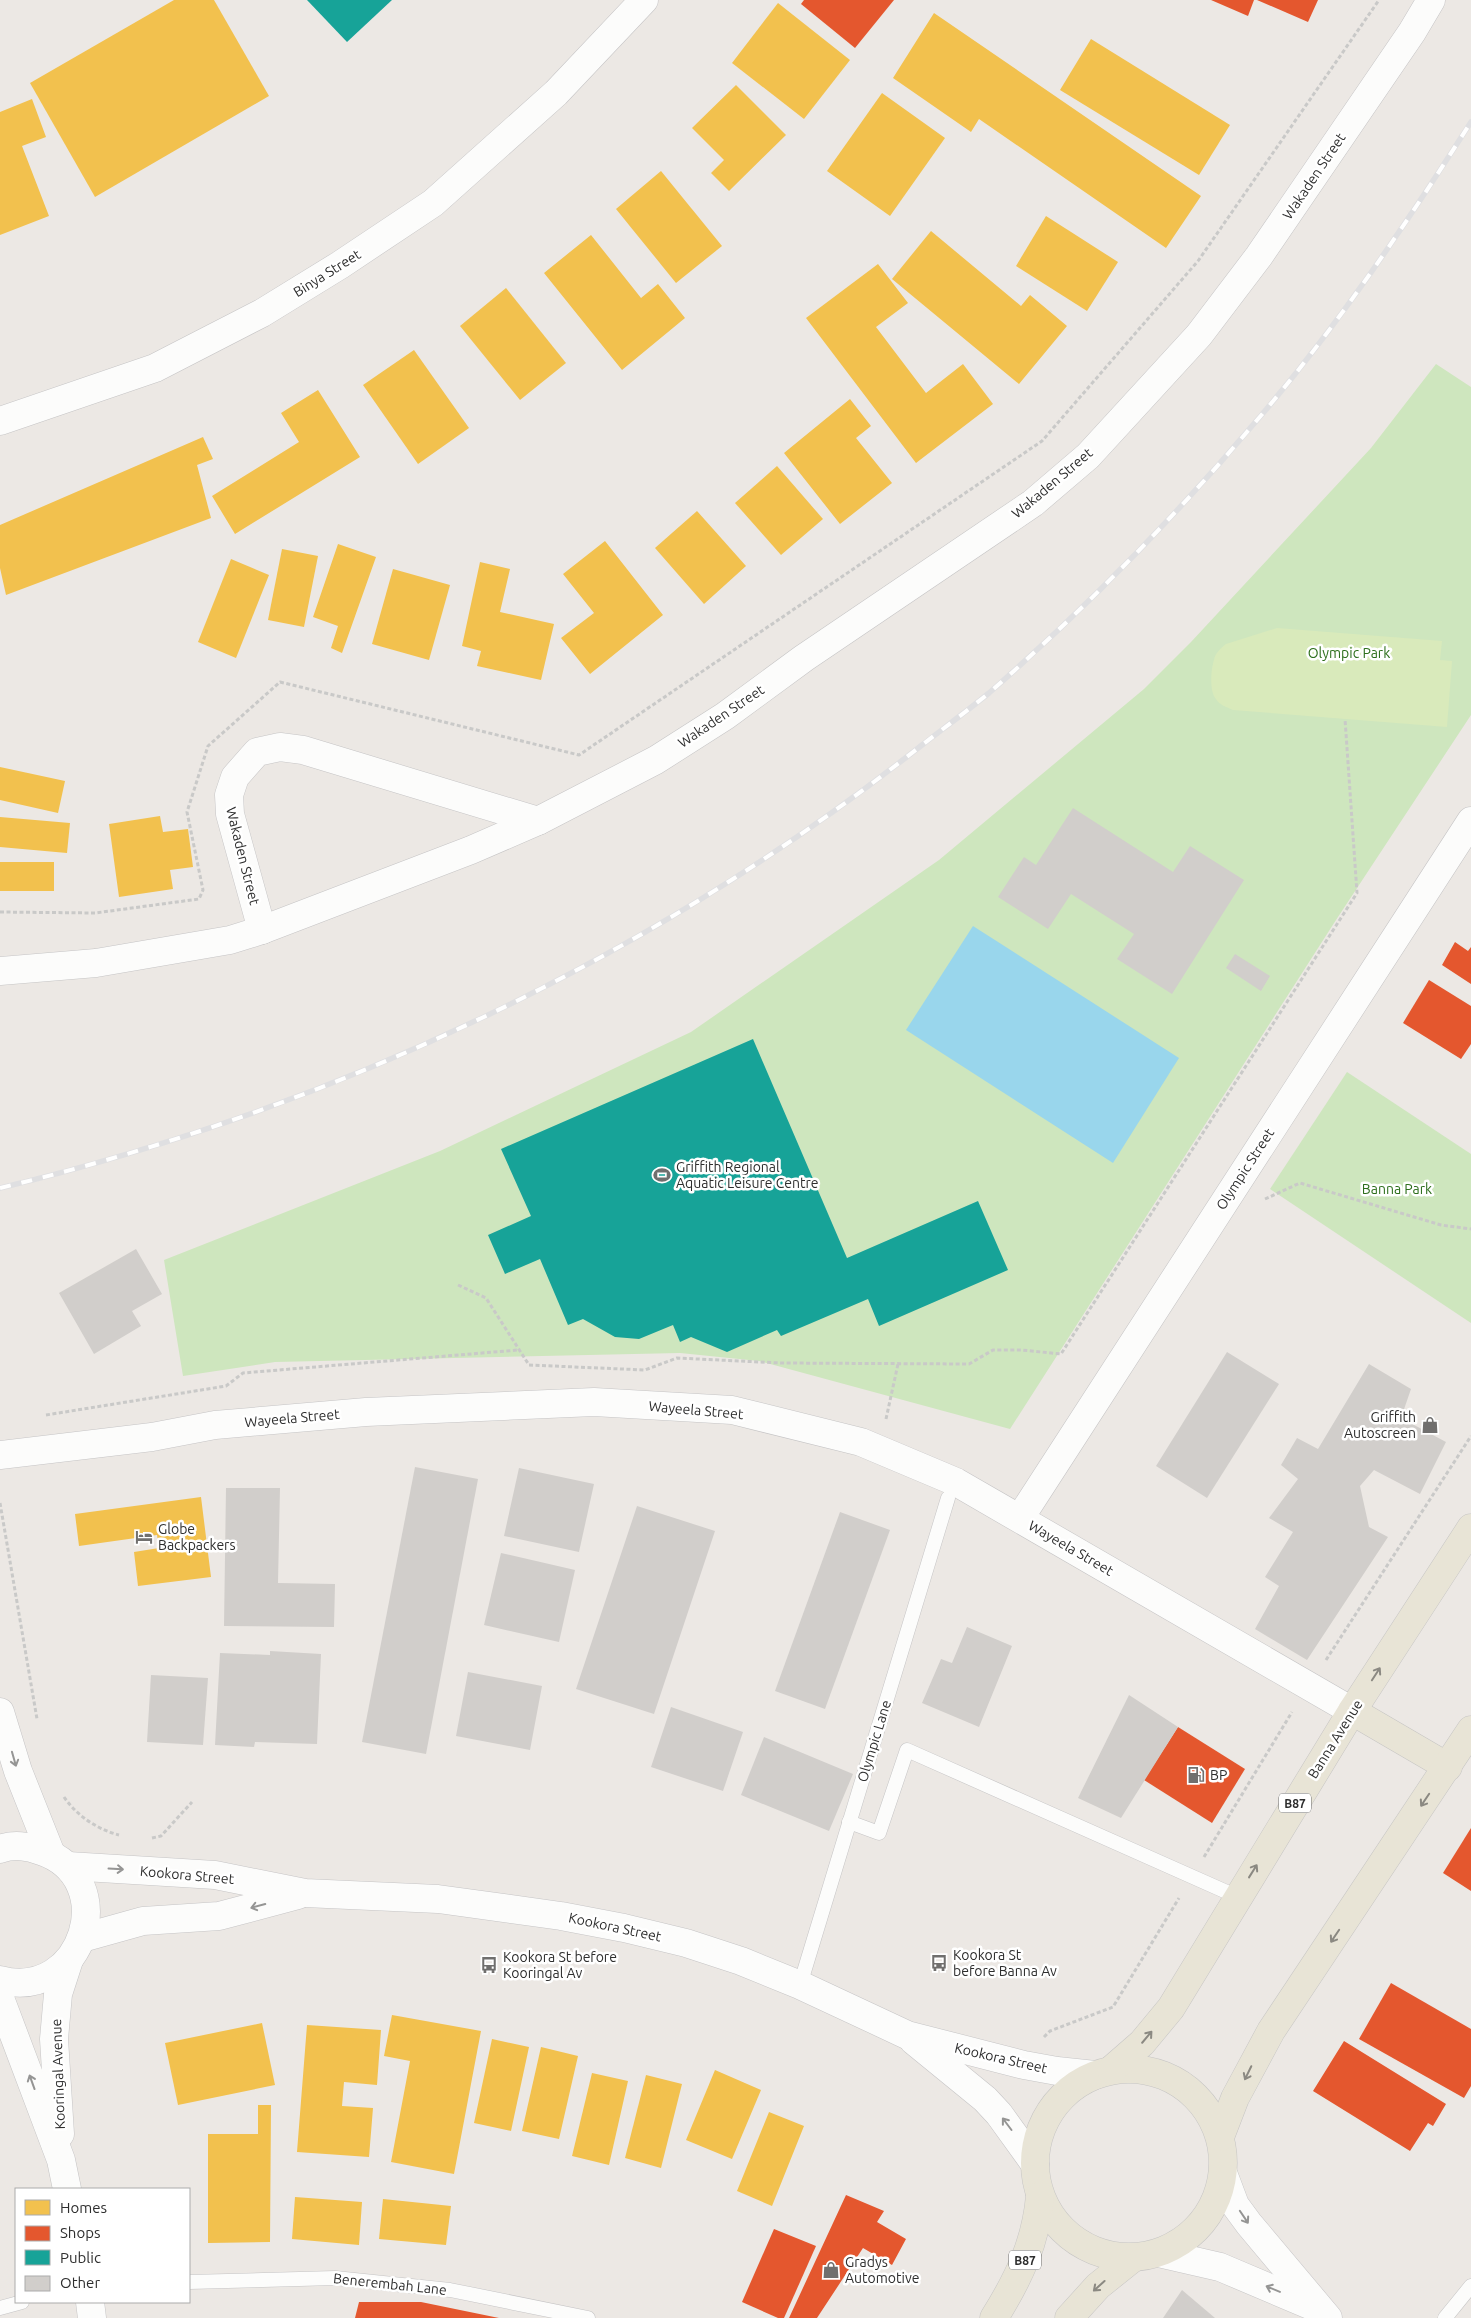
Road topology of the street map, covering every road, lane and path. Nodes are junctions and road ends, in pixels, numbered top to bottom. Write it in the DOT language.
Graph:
graph roads {
  1 [pos="630,0"];
  2 [pos="644,0"];
  3 [pos="1380,0"];
  4 [pos="1431,0"];
  5 [pos="603,44"];
  6 [pos="0,421"];
  7 [pos="280,682"];
  8 [pos="1345,719"];
  9 [pos="187,812"];
  10 [pos="1471,820"];
  11 [pos="538,821"];
  12 [pos="0,912"];
  13 [pos="262,930"];
  14 [pos="0,971"];
  15 [pos="1261,1201"];
  16 [pos="1471,1229"];
  17 [pos="458,1285"];
  18 [pos="518,1350"];
  19 [pos="898,1364"];
  20 [pos="40,1416"];
  21 [pos="885,1422"];
  22 [pos="1471,1436"];
  23 [pos="0,1455"];
  24 [pos="948,1498"];
  25 [pos="0,1503"];
  26 [pos="1020,1518"];
  27 [pos="1471,1528"];
  28 [pos="1326,1660"];
  29 [pos="1352,1711"];
  30 [pos="0,1712"];
  31 [pos="38,1722"];
  32 [pos="1471,1730"];
  33 [pos="1448,1767"];
  34 [pos="62,1794"];
  35 [pos="192,1802"];
  36 [pos="849,1822"];
  37 [pos="121,1836"];
  38 [pos="147,1839"];
  39 [pos="0,1849"];
  40 [pos="59,1860"];
  41 [pos="305,1893"];
  42 [pos="1238,1897"];
  43 [pos="76,1949"];
  44 [pos="0,1980"];
  45 [pos="800,1985"];
  46 [pos="0,1998"];
  47 [pos="1113,2008"];
  48 [pos="907,2035"];
  49 [pos="1039,2042"];
  50 [pos="1103,2073"];
  51 [pos="1220,2137"];
  52 [pos="61,2160"];
  53 [pos="1035,2164"];
  54 [pos="1223,2174"];
  55 [pos="67,2188"];
  56 [pos="1040,2196"];
  57 [pos="1159,2253"];
  58 [pos="1133,2258"];
  59 [pos="190,2282"];
  60 [pos="1471,2286"];
  61 [pos="18,2303"];
  62 [pos="90,2303"];
  63 [pos="0,2308"];
  64 [pos="1323,2313"];
  65 [pos="92,2318"];
  66 [pos="588,2318"];
  67 [pos="994,2318"];
  68 [pos="1068,2318"];
  69 [pos="1445,2318"];
  1 -- 5 [label="street, Binya Street"];
  2 -- 5 [label="street, Binya Street"];
  3 -- 7 [label="path"];
  4 -- 11 [label="street, Wakaden Street"];
  5 -- 6 [label="street, Binya Street"];
  8 -- 19 [label="path"];
  9 -- 12 [label="path"];
  10 -- 26 [label="street, Olympic Street"];
  11 -- 13 [label="street, Wakaden Street"];
  11 -- 13 [label="street, Wakaden Street"];
  13 -- 14 [label="street, Wakaden Street"];
  15 -- 16 [label="path"];
  17 -- 18 [label="path"];
  18 -- 19 [label="path"];
  18 -- 20 [label="path"];
  19 -- 21 [label="path"];
  22 -- 28 [label="path"];
  23 -- 26 [label="street, Wayeela Street"];
  24 -- 36 [label="lane, Olympic Lane"];
  25 -- 31 [label="path"];
  26 -- 29 [label="street, Wayeela Street"];
  29 -- 27 [label="main road, Banna Avenue / B87, one-way"];
  29 -- 33 [label="main road"];
  42 -- 29 [label="main road, Banna Avenue / B87, one-way"];
  30 -- 40 [label="street, one-way"];
  32 -- 33 [label="main road, B87"];
  33 -- 51 [label="main road, B87, one-way"];
  34 -- 37 [label="path"];
  35 -- 38 [label="path"];
  36 -- 42 [label="lane"];
  36 -- 45 [label="lane, Olympic Lane"];
  39 -- 40 [label="street, Kookora Street"];
  40 -- 41 [label="street, Kookora Street, one-way"];
  40 -- 43 [label="street, Kooringal Avenue"];
  41 -- 43 [label="street, Kookora Street, one-way"];
  41 -- 45 [label="street, Kookora Street"];
  50 -- 42 [label="main road, Banna Avenue / B87, one-way"];
  43 -- 44 [label="street"];
  43 -- 52 [label="street, Kooringal Avenue"];
  45 -- 48 [label="street, Kookora Street"];
  52 -- 46 [label="street, Kooringal Avenue, one-way"];
  47 -- 49 [label="path"];
  48 -- 50 [label="street, Kookora Street"];
  53 -- 48 [label="street, Kookora Street, one-way"];
  50 -- 51 [label="main road, B87"];
  50 -- 53 [label="main road, B87"];
  51 -- 54 [label="main road, B87"];
  52 -- 55 [label="street, Kooringal Avenue"];
  53 -- 56 [label="main road, B87"];
  54 -- 57 [label="main road, B87"];
  54 -- 64 [label="street, one-way"];
  56 -- 58 [label="main road, B87"];
  56 -- 67 [label="main road, B87"];
  57 -- 58 [label="main road, B87"];
  64 -- 57 [label="street, one-way"];
  58 -- 68 [label="main road, B87, one-way"];
  59 -- 66 [label="lane, Benerembah Lane"];
  60 -- 69 [label="lane"];
  61 -- 63 [label="lane"];
  62 -- 65 [label="street"];
}
